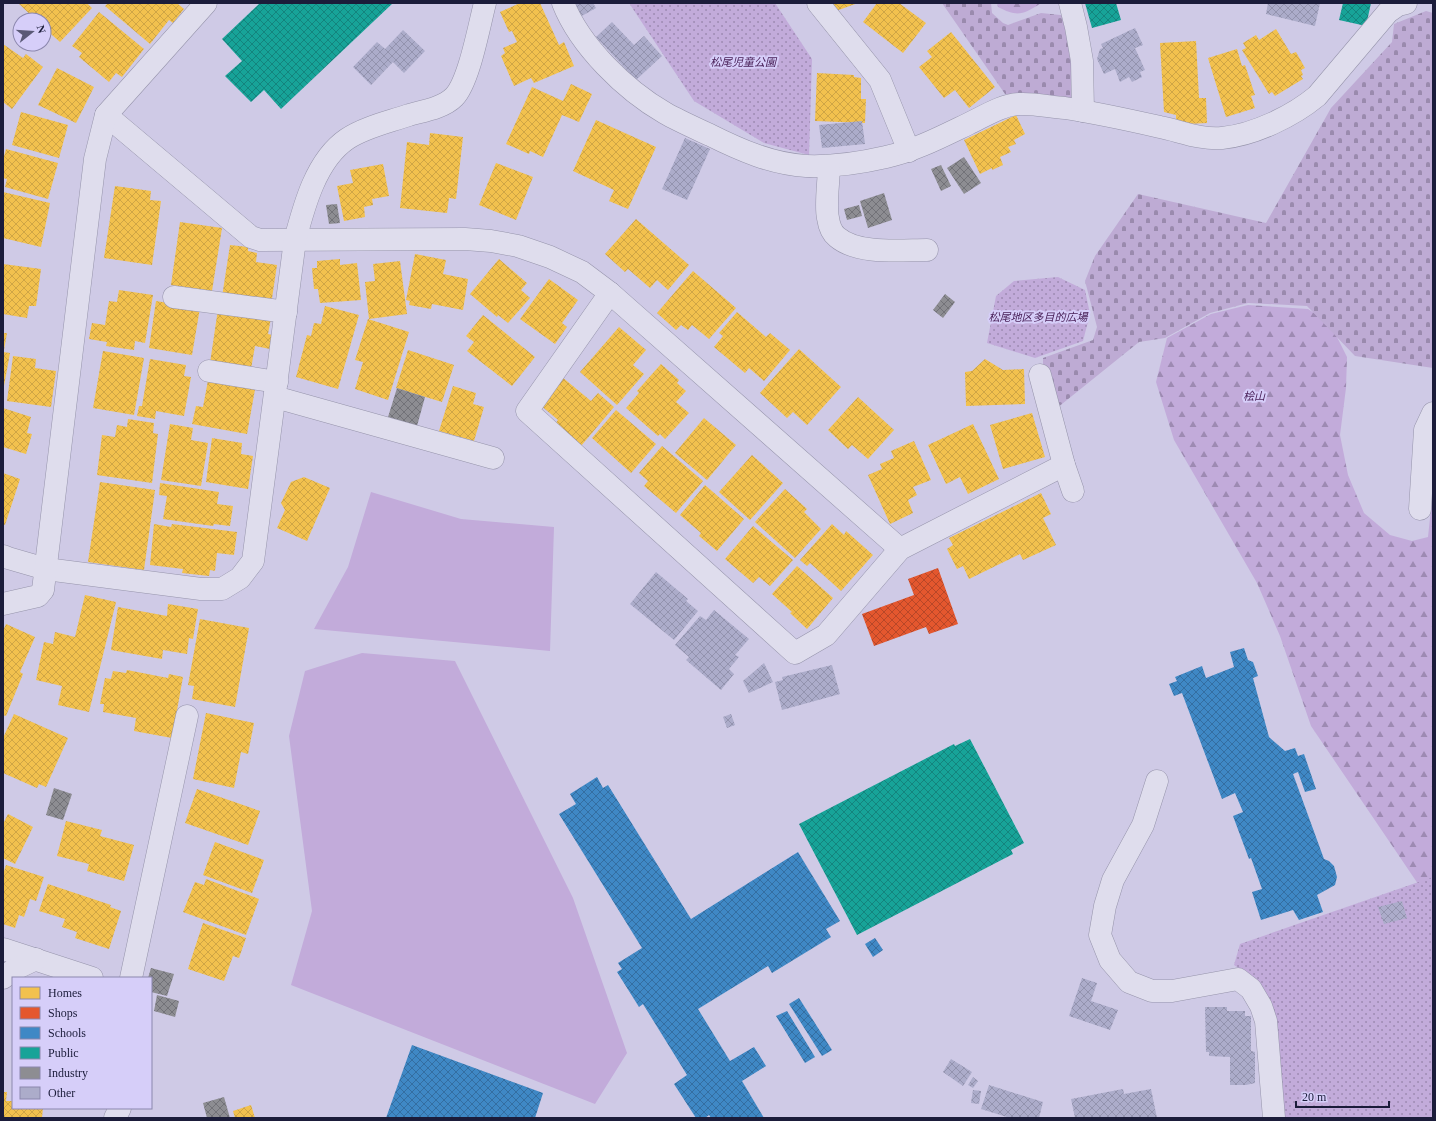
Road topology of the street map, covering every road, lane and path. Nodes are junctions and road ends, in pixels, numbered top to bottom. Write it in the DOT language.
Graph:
graph roads {
  1 [pos="206,3"];
  2 [pos="485,3"];
  3 [pos="563,3"];
  4 [pos="818,3"];
  5 [pos="1070,3"];
  6 [pos="1406,3"];
  7 [pos="1083,111"];
  8 [pos="106,115"];
  9 [pos="909,151"];
  10 [pos="829,166"];
  11 [pos="295,240"];
  12 [pos="927,250"];
  13 [pos="610,293"];
  14 [pos="174,297"];
  15 [pos="286,312"];
  16 [pos="209,371"];
  17 [pos="1040,375"];
  18 [pos="276,390"];
  19 [pos="1433,413"];
  20 [pos="493,458"];
  21 [pos="1064,465"];
  22 [pos="1074,491"];
  23 [pos="1420,509"];
  24 [pos="900,549"];
  25 [pos="3,556"];
  26 [pos="46,569"];
  27 [pos="3,604"];
  28 [pos="187,716"];
  29 [pos="1157,781"];
  30 [pos="3,949"];
  31 [pos="36,959"];
  32 [pos="89,977"];
  33 [pos="131,977"];
  34 [pos="3,978"];
  35 [pos="120,1109"];
  36 [pos="115,1118"];
  37 [pos="1274,1118"];
  1 -- 8 [label="street"];
  2 -- 11 [label="street"];
  3 -- 10 [label="street"];
  4 -- 9 [label="street"];
  5 -- 7 [label="street"];
  6 -- 7 [label="street"];
  7 -- 9 [label="street"];
  8 -- 11 [label="street"];
  8 -- 26 [label="street"];
  9 -- 10 [label="street"];
  10 -- 12 [label="street"];
  11 -- 13 [label="street"];
  11 -- 15 [label="street"];
  13 -- 24 [label="street"];
  13 -- 24 [label="street"];
  14 -- 15 [label="street"];
  15 -- 18 [label="street"];
  16 -- 18 [label="street"];
  17 -- 21 [label="street"];
  18 -- 20 [label="street"];
  18 -- 26 [label="street"];
  19 -- 23 [label="street"];
  21 -- 22 [label="street"];
  21 -- 24 [label="street"];
  25 -- 26 [label="street"];
  26 -- 27 [label="street"];
  28 -- 33 [label="street"];
  29 -- 37 [label="street"];
  30 -- 31 [label="street"];
  31 -- 32 [label="street"];
  31 -- 34 [label="street"];
  35 -- 36 [label="street"];
}
